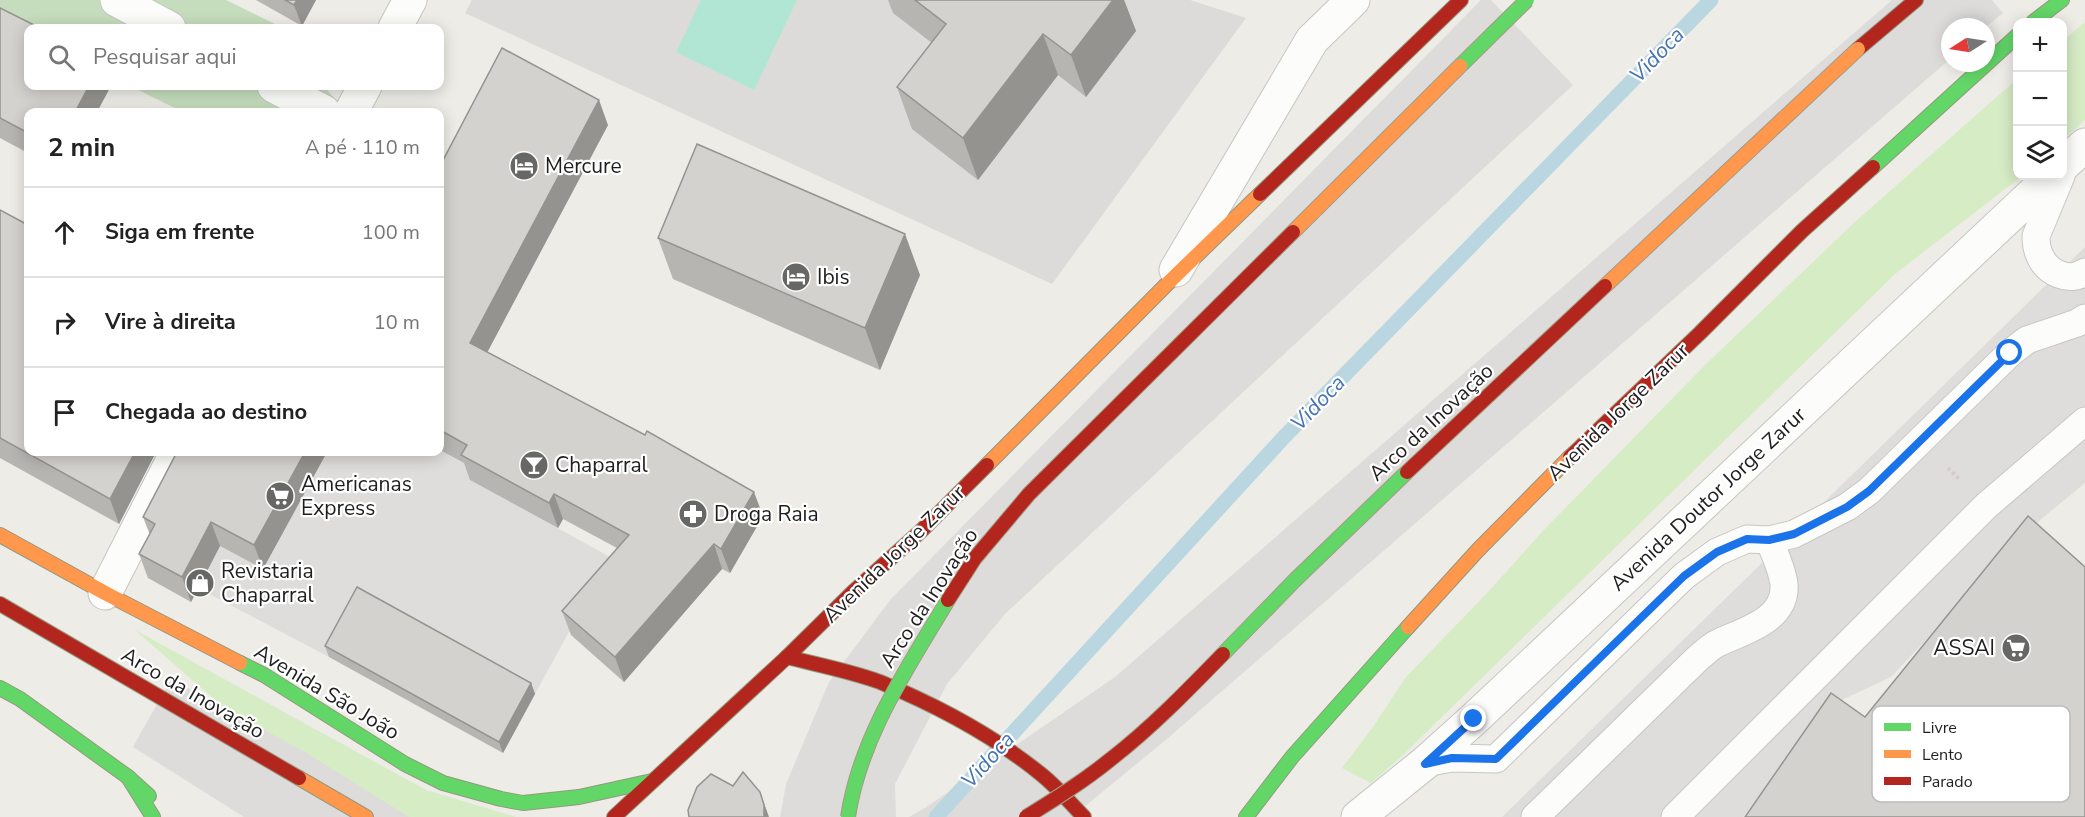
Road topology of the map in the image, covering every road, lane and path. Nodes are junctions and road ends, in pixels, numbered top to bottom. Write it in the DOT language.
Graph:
graph roads {
  1 [pos="117,0"];
  2 [pos="410,0"];
  3 [pos="1353,0"];
  4 [pos="1461,0"];
  5 [pos="1527,0"];
  6 [pos="1916,0"];
  7 [pos="2062,0"];
  8 [pos="2038,18"];
  9 [pos="162,24"];
  10 [pos="397,24"];
  11 [pos="2013,40"];
  12 [pos="282,90"];
  13 [pos="363,90"];
  14 [pos="316,108"];
  15 [pos="353,108"];
  16 [pos="2050,180"];
  17 [pos="2059,180"];
  18 [pos="2085,272"];
  19 [pos="1167,284"];
  20 [pos="2085,318"];
  21 [pos="2085,421"];
  22 [pos="175,456"];
  23 [pos="0,535"];
  24 [pos="1769,540"];
  25 [pos="105,593"];
  26 [pos="0,604"];
  27 [pos="787,657"];
  28 [pos="0,688"];
  29 [pos="1292,757"];
  30 [pos="1425,764"];
  31 [pos="128,777"];
  32 [pos="652,781"];
  33 [pos="153,817"];
  34 [pos="167,817"];
  35 [pos="366,817"];
  36 [pos="614,817"];
  37 [pos="848,817"];
  38 [pos="1026,817"];
  39 [pos="1083,817"];
  40 [pos="1246,817"];
  41 [pos="1264,817"];
  42 [pos="1358,817"];
  43 [pos="1535,817"];
  44 [pos="1675,817"];
  1 -- 9 [label="street"];
  2 -- 10 [label="street"];
  3 -- 19 [label="street, Avenida Jorge Zarur"];
  4 -- 19 [label="main road, Avenida Jorge Zarur"];
  5 -- 37 [label="main road, Arco da Inovação, bridge"];
  6 -- 38 [label="main road, Arco da Inovação, bridge"];
  7 -- 8 [label="main road"];
  11 -- 29 [label="main road, Avenida Jorge Zarur"];
  12 -- 14 [label="street"];
  13 -- 15 [label="street"];
  16 -- 30 [label="street, Avenida Doutor Jorge Zarur"];
  17 -- 18 [label="lane"];
  19 -- 27 [label="main road, Avenida Jorge Zarur"];
  20 -- 24 [label="lane"];
  21 -- 44 [label="lane"];
  22 -- 25 [label="street"];
  23 -- 25 [label="main road, Avenida São João"];
  24 -- 30 [label="lane"];
  24 -- 43 [label="lane"];
  25 -- 32 [label="main road, Avenida São João"];
  26 -- 35 [label="main road, Arco da Inovação"];
  27 -- 32 [label="main road, Avenida Jorge Zarur"];
  27 -- 39 [label="main road, bridge"];
  28 -- 31 [label="main road"];
  29 -- 40 [label="main road, Avenida Jorge Zarur"];
  29 -- 41 [label="main road"];
  30 -- 42 [label="street, Avenida Doutor Jorge Zarur"];
  31 -- 33 [label="main road"];
  31 -- 34 [label="main road"];
  32 -- 36 [label="main road, Avenida Jorge Zarur"];
}
